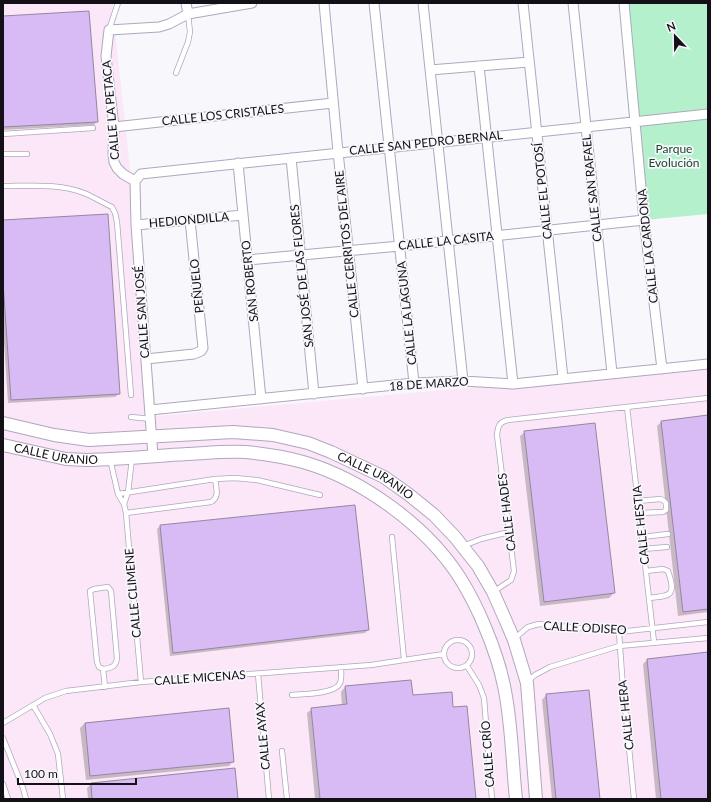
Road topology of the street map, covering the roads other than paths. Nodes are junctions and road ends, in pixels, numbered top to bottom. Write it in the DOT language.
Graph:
graph roads {
  1 [pos="118,3"];
  2 [pos="186,3"];
  3 [pos="252,3"];
  4 [pos="324,3"];
  5 [pos="374,3"];
  6 [pos="423,3"];
  7 [pos="523,3"];
  8 [pos="573,3"];
  9 [pos="624,3"];
  10 [pos="188,14"];
  11 [pos="109,30"];
  12 [pos="529,62"];
  13 [pos="479,66"];
  14 [pos="430,70"];
  15 [pos="176,73"];
  16 [pos="333,103"];
  17 [pos="708,114"];
  18 [pos="636,122"];
  19 [pos="114,127"];
  20 [pos="586,127"];
  21 [pos="93,128"];
  22 [pos="537,132"];
  23 [pos="3,134"];
  24 [pos="486,137"];
  25 [pos="438,142"];
  26 [pos="389,147"];
  27 [pos="338,152"];
  28 [pos="3,154"];
  29 [pos="27,154"];
  30 [pos="291,158"];
  31 [pos="238,163"];
  32 [pos="135,181"];
  33 [pos="3,186"];
  34 [pos="243,215"];
  35 [pos="190,220"];
  36 [pos="644,220"];
  37 [pos="596,224"];
  38 [pos="136,225"];
  39 [pos="547,230"];
  40 [pos="497,236"];
  41 [pos="448,241"];
  42 [pos="400,246"];
  43 [pos="348,250"];
  44 [pos="301,255"];
  45 [pos="248,260"];
  46 [pos="146,359"];
  47 [pos="708,364"];
  48 [pos="662,368"];
  49 [pos="612,373"];
  50 [pos="563,378"];
  51 [pos="463,381"];
  52 [pos="414,383"];
  53 [pos="513,384"];
  54 [pos="362,389"];
  55 [pos="314,394"];
  56 [pos="131,395"];
  57 [pos="708,398"];
  58 [pos="261,399"];
  59 [pos="627,407"];
  60 [pos="150,415"];
  61 [pos="131,416"];
  62 [pos="3,423"];
  63 [pos="152,437"];
  64 [pos="3,445"];
  65 [pos="154,456"];
  66 [pos="132,458"];
  67 [pos="110,459"];
  68 [pos="215,478"];
  69 [pos="128,492"];
  70 [pos="118,494"];
  71 [pos="320,495"];
  72 [pos="638,501"];
  73 [pos="124,504"];
  74 [pos="126,513"];
  75 [pos="639,513"];
  76 [pos="509,532"];
  77 [pos="668,534"];
  78 [pos="392,537"];
  79 [pos="642,537"];
  80 [pos="462,546"];
  81 [pos="667,547"];
  82 [pos="643,549"];
  83 [pos="646,571"];
  84 [pos="494,592"];
  85 [pos="649,598"];
  86 [pos="708,622"];
  87 [pos="652,628"];
  88 [pos="619,632"];
  89 [pos="708,638"];
  90 [pos="514,640"];
  91 [pos="654,642"];
  92 [pos="619,646"];
  93 [pos="494,649"];
  94 [pos="444,654"];
  95 [pos="404,659"];
  96 [pos="467,666"];
  97 [pos="340,667"];
  98 [pos="103,669"];
  99 [pos="258,674"];
  100 [pos="141,682"];
  101 [pos="527,683"];
  102 [pos="105,687"];
  103 [pos="292,695"];
  104 [pos="33,705"];
  105 [pos="3,723"];
  106 [pos="3,738"];
  107 [pos="282,751"];
  108 [pos="3,784"];
  109 [pos="8,799"];
  110 [pos="26,799"];
  111 [pos="63,799"];
  112 [pos="269,799"];
  113 [pos="287,799"];
  114 [pos="492,799"];
  115 [pos="516,799"];
  116 [pos="536,799"];
  117 [pos="634,799"];
  1 -- 11 [label="lane"];
  2 -- 10 [label="street"];
  3 -- 10 [label="street"];
  4 -- 16 [label="street, CALLE CERRITOS DEL AIRE"];
  5 -- 26 [label="street, CALLE LA LAGUNA"];
  6 -- 14 [label="street"];
  7 -- 12 [label="street, CALLE EL POTOSÍ"];
  8 -- 20 [label="street, CALLE SAN RAFAEL"];
  9 -- 18 [label="street, CALLE LA CARDONA"];
  10 -- 11 [label="street"];
  10 -- 15 [label="lane"];
  11 -- 19 [label="street, CALLE LA PETACA"];
  12 -- 13 [label="street"];
  12 -- 22 [label="street, CALLE EL POTOSÍ"];
  13 -- 14 [label="street"];
  13 -- 24 [label="street"];
  14 -- 25 [label="street"];
  16 -- 19 [label="street, CALLE LOS CRISTALES"];
  16 -- 27 [label="street, CALLE CERRITOS DEL AIRE"];
  17 -- 18 [label="street, CALLE SAN PEDRO BERNAL"];
  18 -- 20 [label="street, CALLE SAN PEDRO BERNAL"];
  18 -- 36 [label="street, CALLE LA CARDONA"];
  19 -- 32 [label="street, CALLE LA PETACA"];
  20 -- 22 [label="street, CALLE SAN PEDRO BERNAL"];
  20 -- 37 [label="street, CALLE SAN RAFAEL"];
  21 -- 23 [label="lane"];
  22 -- 24 [label="street, CALLE SAN PEDRO BERNAL"];
  22 -- 39 [label="street, CALLE EL POTOSÍ"];
  24 -- 25 [label="street, CALLE SAN PEDRO BERNAL"];
  24 -- 40 [label="street"];
  25 -- 26 [label="street, CALLE SAN PEDRO BERNAL"];
  25 -- 41 [label="street"];
  26 -- 27 [label="street, CALLE SAN PEDRO BERNAL"];
  26 -- 42 [label="street, CALLE LA LAGUNA"];
  27 -- 30 [label="street, CALLE SAN PEDRO BERNAL"];
  27 -- 43 [label="street, CALLE CERRITOS DEL AIRE"];
  28 -- 29 [label="lane"];
  30 -- 31 [label="street, CALLE SAN PEDRO BERNAL"];
  30 -- 44 [label="street, SAN JOSÉ DE LAS FLORES"];
  31 -- 32 [label="street, CALLE SAN PEDRO BERNAL"];
  31 -- 34 [label="street, SAN ROBERTO"];
  32 -- 38 [label="street, CALLE SAN JOSÉ"];
  33 -- 56 [label="lane"];
  34 -- 35 [label="street, HEDIONDILLA"];
  34 -- 45 [label="street, SAN ROBERTO"];
  35 -- 38 [label="street, HEDIONDILLA"];
  35 -- 46 [label="street, PEÑUELO"];
  36 -- 37 [label="street, CALLE LA CASITA"];
  36 -- 48 [label="street, CALLE LA CARDONA"];
  37 -- 39 [label="street, CALLE LA CASITA"];
  37 -- 49 [label="street, CALLE SAN RAFAEL"];
  38 -- 46 [label="street, CALLE SAN JOSÉ"];
  39 -- 40 [label="street, CALLE LA CASITA"];
  39 -- 50 [label="street, CALLE EL POTOSÍ"];
  40 -- 41 [label="street, CALLE LA CASITA"];
  40 -- 53 [label="street"];
  41 -- 42 [label="street, CALLE LA CASITA"];
  41 -- 51 [label="street"];
  42 -- 43 [label="street, CALLE LA CASITA"];
  42 -- 52 [label="street, CALLE LA LAGUNA"];
  43 -- 44 [label="street, CALLE LA CASITA"];
  43 -- 54 [label="street, CALLE CERRITOS DEL AIRE"];
  44 -- 45 [label="street, CALLE LA CASITA"];
  44 -- 55 [label="street, SAN JOSÉ DE LAS FLORES"];
  45 -- 58 [label="street, SAN ROBERTO"];
  46 -- 60 [label="street, CALLE SAN JOSÉ"];
  47 -- 48 [label="street, 18 DE MARZO"];
  48 -- 49 [label="street, 18 DE MARZO"];
  49 -- 50 [label="street, 18 DE MARZO"];
  50 -- 53 [label="street, 18 DE MARZO"];
  51 -- 52 [label="street, 18 DE MARZO"];
  51 -- 53 [label="street, 18 DE MARZO"];
  52 -- 54 [label="street, 18 DE MARZO"];
  54 -- 55 [label="street, 18 DE MARZO"];
  55 -- 58 [label="street, 18 DE MARZO"];
  57 -- 59 [label="lane"];
  58 -- 60 [label="street, 18 DE MARZO"];
  59 -- 72 [label="lane, CALLE HESTIA"];
  59 -- 76 [label="lane, CALLE HADES"];
  60 -- 61 [label="lane"];
  60 -- 63 [label="street, CALLE SAN JOSÉ"];
  62 -- 63 [label="street, CALLE URANIO"];
  63 -- 65 [label="street, CALLE SAN JOSÉ"];
  63 -- 80 [label="street, CALLE URANIO"];
  64 -- 67 [label="street, CALLE URANIO"];
  65 -- 66 [label="street, CALLE URANIO"];
  65 -- 93 [label="street, CALLE URANIO"];
  66 -- 67 [label="street, CALLE URANIO"];
  66 -- 69 [label="lane"];
  67 -- 70 [label="lane, CALLE CLIMENE"];
  68 -- 69 [label="lane"];
  68 -- 71 [label="lane"];
  68 -- 74 [label="lane"];
  69 -- 70 [label="lane"];
  69 -- 73 [label="lane"];
  70 -- 73 [label="lane, CALLE CLIMENE"];
  72 -- 75 [label="lane, CALLE HESTIA"];
  72 -- 75 [label="lane"];
  73 -- 74 [label="lane, CALLE CLIMENE"];
  74 -- 100 [label="lane, CALLE CLIMENE"];
  75 -- 79 [label="lane, CALLE HESTIA"];
  76 -- 80 [label="lane"];
  76 -- 84 [label="lane, CALLE HADES"];
  77 -- 79 [label="lane"];
  78 -- 95 [label="lane"];
  79 -- 82 [label="lane, CALLE HESTIA"];
  80 -- 84 [label="street, CALLE URANIO"];
  81 -- 82 [label="lane"];
  82 -- 83 [label="lane, CALLE HESTIA"];
  83 -- 85 [label="lane, CALLE HESTIA"];
  83 -- 85 [label="lane"];
  84 -- 90 [label="street, CALLE URANIO"];
  85 -- 87 [label="lane, CALLE HESTIA"];
  86 -- 87 [label="lane, CALLE ODISEO"];
  87 -- 88 [label="lane, CALLE ODISEO"];
  87 -- 91 [label="lane, CALLE HESTIA"];
  88 -- 90 [label="lane, CALLE ODISEO"];
  88 -- 92 [label="lane, CALLE HERA"];
  89 -- 91 [label="lane, CALLE ODISEO"];
  90 -- 93 [label="street"];
  90 -- 101 [label="street, CALLE URANIO"];
  91 -- 92 [label="lane, CALLE ODISEO"];
  92 -- 101 [label="lane, CALLE ODISEO"];
  92 -- 117 [label="lane, CALLE HERA"];
  93 -- 115 [label="street, CALLE URANIO"];
  94 -- 95 [label="lane, CALLE MICENAS"];
  94 -- 96 [label="lane"];
  94 -- 96 [label="lane"];
  95 -- 97 [label="lane, CALLE MICENAS"];
  96 -- 114 [label="lane, CALLE CRÍO"];
  97 -- 99 [label="lane, CALLE MICENAS"];
  97 -- 103 [label="lane"];
  98 -- 98 [label="lane"];
  98 -- 102 [label="lane"];
  99 -- 100 [label="lane, CALLE MICENAS"];
  99 -- 112 [label="lane, CALLE AYAX"];
  100 -- 102 [label="lane, CALLE MICENAS"];
  101 -- 116 [label="street, CALLE URANIO"];
  102 -- 104 [label="lane, CALLE MICENAS"];
  104 -- 105 [label="lane, CALLE MICENAS"];
  104 -- 111 [label="lane"];
  106 -- 110 [label="lane"];
  107 -- 113 [label="lane"];
  108 -- 109 [label="lane"];
}
